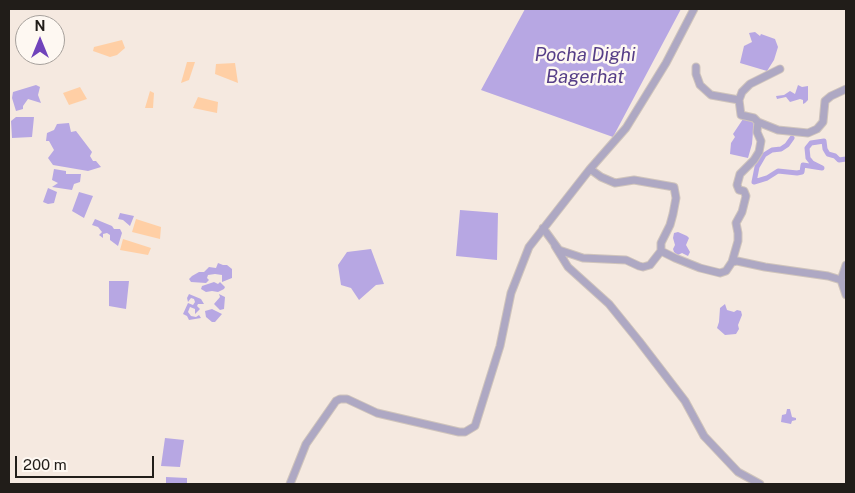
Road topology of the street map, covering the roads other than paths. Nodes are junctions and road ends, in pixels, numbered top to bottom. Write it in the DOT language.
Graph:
graph roads {
  1 [pos="694,9"];
  2 [pos="696,67"];
  3 [pos="780,69"];
  4 [pos="846,89"];
  5 [pos="739,100"];
  6 [pos="758,122"];
  7 [pos="590,169"];
  8 [pos="543,228"];
  9 [pos="555,246"];
  10 [pos="661,251"];
  11 [pos="732,262"];
  12 [pos="846,265"];
  13 [pos="841,280"];
  14 [pos="846,295"];
  15 [pos="290,484"];
  16 [pos="760,484"];
  1 -- 7 [label="street"];
  2 -- 5 [label="street"];
  3 -- 5 [label="street"];
  4 -- 6 [label="street"];
  5 -- 6 [label="street"];
  6 -- 11 [label="street"];
  7 -- 8 [label="street"];
  7 -- 10 [label="street"];
  8 -- 9 [label="street"];
  8 -- 15 [label="street"];
  9 -- 10 [label="street"];
  9 -- 16 [label="street"];
  10 -- 11 [label="street"];
  11 -- 13 [label="street"];
  12 -- 13 [label="street"];
  13 -- 14 [label="street"];
}
